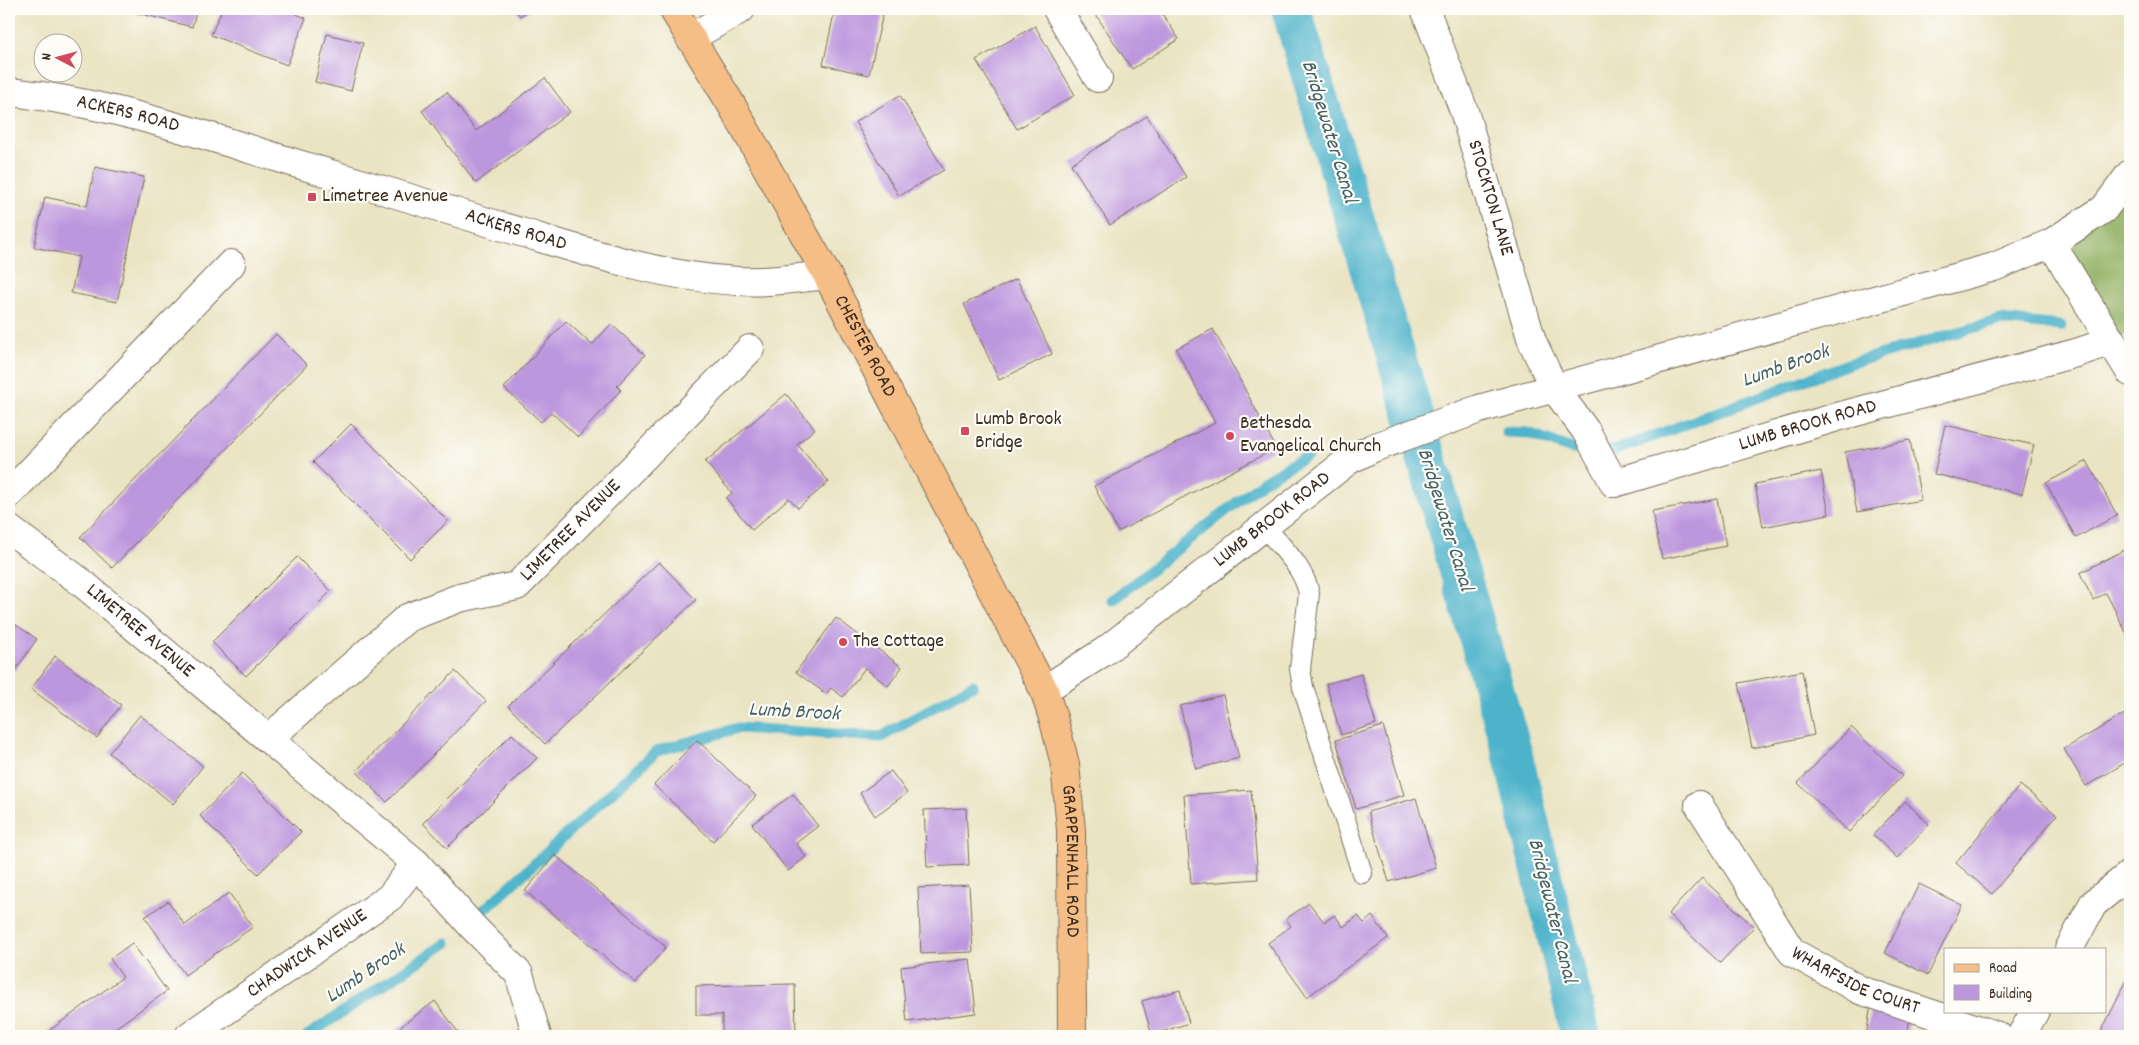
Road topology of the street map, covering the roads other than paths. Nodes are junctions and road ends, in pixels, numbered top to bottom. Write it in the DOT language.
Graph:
graph roads {
  1 [pos="673,9"];
  2 [pos="741,9"];
  3 [pos="1057,9"];
  4 [pos="1425,9"];
  5 [pos="690,38"];
  6 [pos="1098,78"];
  7 [pos="9,92"];
  8 [pos="2130,174"];
  9 [pos="2051,243"];
  10 [pos="231,264"];
  11 [pos="826,275"];
  12 [pos="2112,340"];
  13 [pos="750,349"];
  14 [pos="2130,372"];
  15 [pos="1554,388"];
  16 [pos="9,494"];
  17 [pos="1264,526"];
  18 [pos="9,529"];
  19 [pos="1044,690"];
  20 [pos="269,738"];
  21 [pos="1699,805"];
  22 [pos="416,863"];
  23 [pos="1362,873"];
  24 [pos="2130,874"];
  25 [pos="2069,948"];
  26 [pos="2034,1012"];
  27 [pos="189,1036"];
  28 [pos="537,1036"];
  29 [pos="1072,1036"];
  30 [pos="1998,1036"];
  31 [pos="2021,1036"];
  1 -- 5 [label="main road, CHESTER ROAD"];
  2 -- 5 [label="street"];
  3 -- 6 [label="street"];
  4 -- 15 [label="street, STOCKTON LANE"];
  5 -- 11 [label="main road, CHESTER ROAD"];
  7 -- 11 [label="street, ACKERS ROAD"];
  8 -- 9 [label="street, LUMB BROOK ROAD"];
  9 -- 12 [label="street"];
  9 -- 15 [label="street, LUMB BROOK ROAD"];
  10 -- 16 [label="street"];
  11 -- 19 [label="main road, CHESTER ROAD"];
  12 -- 14 [label="street"];
  12 -- 15 [label="street, LUMB BROOK ROAD"];
  13 -- 20 [label="street, LIMETREE AVENUE"];
  15 -- 17 [label="street, LUMB BROOK ROAD"];
  17 -- 19 [label="street, LUMB BROOK ROAD"];
  17 -- 23 [label="lane"];
  18 -- 20 [label="street, LIMETREE AVENUE"];
  19 -- 29 [label="main road, GRAPPENHALL ROAD"];
  20 -- 22 [label="street, LIMETREE AVENUE"];
  21 -- 30 [label="street, WHARFSIDE COURT"];
  22 -- 27 [label="street, CHADWICK AVENUE"];
  22 -- 28 [label="street, LIMETREE AVENUE"];
  24 -- 25 [label="street"];
  26 -- 31 [label="street"];
}
